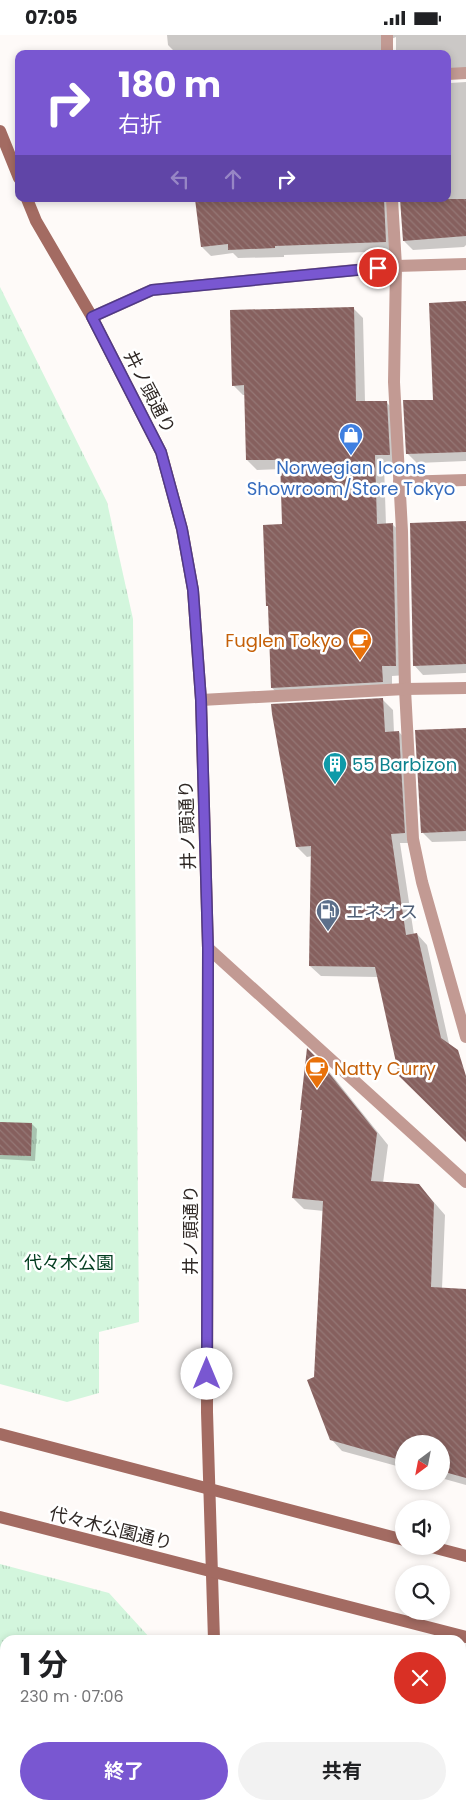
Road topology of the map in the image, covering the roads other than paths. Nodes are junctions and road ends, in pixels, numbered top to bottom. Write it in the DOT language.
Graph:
graph roads {
  1 [pos="387,35"];
  2 [pos="387,50"];
  3 [pos="466,73"];
  4 [pos="451,74"];
  5 [pos="0,131"];
  6 [pos="15,168"];
  7 [pos="28,202"];
  8 [pos="392,202"];
  9 [pos="466,264"];
  10 [pos="396,266"];
  11 [pos="92,317"];
  12 [pos="466,480"];
  13 [pos="399,482"];
  14 [pos="466,688"];
  15 [pos="405,689"];
  16 [pos="201,700"];
  17 [pos="208,948"];
  18 [pos="466,1037"];
  19 [pos="466,1182"];
  20 [pos="0,1434"];
  21 [pos="209,1489"];
  22 [pos="0,1517"];
  23 [pos="395,1538"];
  24 [pos="450,1552"];
  25 [pos="466,1556"];
  26 [pos="213,1572"];
  27 [pos="214,1635"];
  28 [pos="458,1635"];
  1 -- 2 [label="street"];
  3 -- 4 [label="street"];
  5 -- 6 [label="street"];
  7 -- 11 [label="street, 井ノ頭通り"];
  8 -- 10 [label="street"];
  9 -- 10 [label="street"];
  10 -- 11 [label="street"];
  10 -- 13 [label="street"];
  11 -- 16 [label="street, 井ノ頭通り"];
  12 -- 13 [label="street"];
  13 -- 15 [label="street"];
  14 -- 15 [label="street"];
  15 -- 16 [label="street"];
  15 -- 18 [label="street"];
  16 -- 17 [label="street, 井ノ頭通り"];
  17 -- 19 [label="street"];
  17 -- 21 [label="street, 井ノ頭通り"];
  20 -- 21 [label="street"];
  21 -- 23 [label="street"];
  21 -- 26 [label="street, 井ノ頭通り"];
  22 -- 26 [label="street, 代々木公園通り"];
  24 -- 25 [label="street"];
  26 -- 27 [label="street, 井ノ頭通り"];
  26 -- 28 [label="street"];
}
